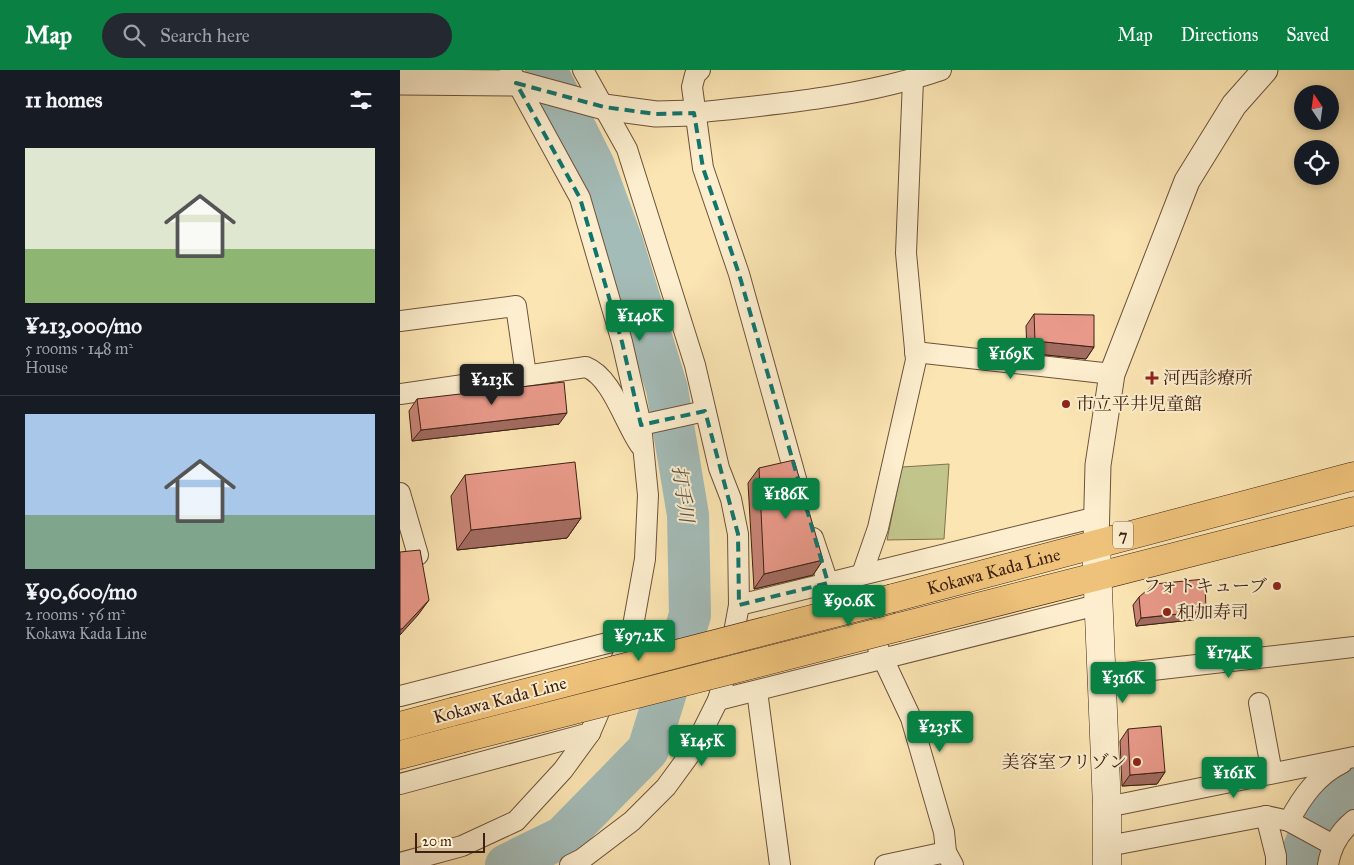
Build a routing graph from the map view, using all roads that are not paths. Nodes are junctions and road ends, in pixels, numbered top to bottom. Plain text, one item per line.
1 (583, 70) edge
2 (700, 70) edge
3 (941, 70) edge
4 (1265, 70) edge
5 (520, 80) edge
6 (913, 80) junction
7 (400, 82) edge
8 (601, 106) junction
9 (694, 112) junction
10 (400, 321) edge
11 (915, 352) junction
12 (1112, 374) junction
13 (526, 375) junction
14 (400, 394) edge
15 (699, 412) junction
16 (648, 423) junction
17 (644, 449) junction
18 (1354, 476) edge
19 (400, 493) edge
20 (1354, 511) edge
21 (1097, 530) junction
22 (418, 555) edge
23 (1096, 578) junction
24 (845, 579) junction
25 (739, 605) junction
26 (1098, 606) junction
27 (631, 637) junction
28 (1354, 647) edge
29 (884, 660) junction
30 (1100, 676) junction
31 (757, 690) junction
32 (400, 696) edge
33 (718, 700) junction
34 (1259, 703) dead end
35 (400, 726) edge
36 (590, 733) junction
37 (400, 755) edge
38 (1354, 757) edge
39 (1272, 773) junction
40 (400, 784) edge
41 (1107, 807) junction
42 (1266, 816) junction
43 (1354, 820) edge
44 (1292, 822) junction
45 (1329, 843) junction
46 (1108, 856) edge
47 (950, 858) edge
48 (400, 863) edge
49 (570, 865) edge
50 (780, 865) edge
51 (885, 865) edge
52 (1276, 865) edge
53 (1328, 865) edge

1 - 8 street
2 - 9 street
3 - 6 street
4 - 12 street
5 - 7 street
5 - 8 street
5 - 16 street
6 - 9 street
6 - 11 street
8 - 9 street
8 - 15 street
9 - 24 street
10 - 13 street
11 - 12 street
11 - 24 street
12 - 21 street
13 - 14 street
13 - 17 street
15 - 16 street
15 - 25 street
16 - 17 street
17 - 27 street
18 - 21 main road, Kokawa Kada Line / 7
19 - 22 street
20 - 23 main road, Kokawa Kada Line / 7
21 - 23 main road
21 - 24 street
21 - 35 main road, Kokawa Kada Line / 7, bridge
23 - 26 main road
23 - 37 main road, Kokawa Kada Line / 7, bridge
24 - 25 street
24 - 29 street
25 - 33 street
26 - 29 street
26 - 30 main road
27 - 32 street
27 - 36 street
28 - 30 street
29 - 31 street
29 - 47 street
30 - 41 main road
31 - 33 street
31 - 50 street
33 - 49 street
34 - 39 street
36 - 40 street
36 - 48 street
38 - 39 street
38 - 44 street
39 - 41 street
41 - 46 main road
42 - 44 street
42 - 46 street
42 - 52 street
43 - 45 street
44 - 45 street
45 - 53 street
47 - 51 street

